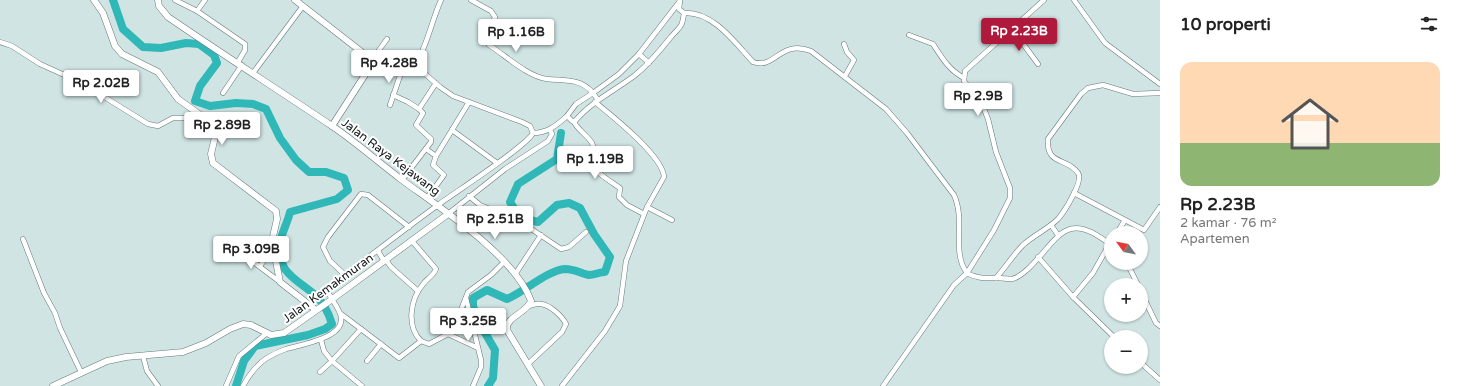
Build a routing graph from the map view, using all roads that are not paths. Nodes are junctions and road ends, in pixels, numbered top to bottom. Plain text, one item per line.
1 (94, 0) edge
2 (158, 0) edge
3 (175, 0) edge
4 (204, 0) edge
5 (295, 0) edge
6 (441, 0) edge
7 (471, 0) edge
8 (680, 0) edge
9 (1044, 0) edge
10 (1074, 0) edge
11 (303, 6) junction
12 (197, 11) junction
13 (684, 14) junction
14 (1013, 30) junction
15 (909, 35) dead end
16 (387, 39) dead end
17 (0, 42) edge
18 (844, 44) dead end
19 (640, 55) junction
20 (373, 58) junction
21 (418, 60) dead end
22 (648, 62) junction
23 (240, 64) junction
24 (1038, 64) dead end
25 (403, 67) junction
26 (253, 73) junction
27 (845, 76) junction
28 (964, 78) junction
29 (436, 83) junction
30 (1160, 84) edge
31 (223, 93) dead end
32 (1160, 93) edge
33 (393, 95) junction
34 (595, 97) junction
35 (469, 102) junction
36 (390, 105) dead end
37 (419, 109) junction
38 (567, 116) junction
39 (206, 118) junction
40 (574, 122) junction
41 (332, 126) junction
42 (452, 130) junction
43 (550, 130) junction
44 (532, 133) junction
45 (426, 149) junction
46 (436, 156) junction
47 (497, 163) junction
48 (402, 180) junction
49 (1074, 193) junction
50 (469, 196) junction
51 (427, 198) junction
52 (438, 206) junction
53 (648, 208) junction
54 (1160, 208) edge
55 (448, 214) junction
56 (644, 214) junction
57 (672, 220) dead end
58 (1125, 220) junction
59 (1051, 225) junction
60 (1121, 226) edge
61 (409, 228) junction
62 (586, 232) dead end
63 (541, 235) junction
64 (1058, 235) junction
65 (23, 239) dead end
66 (1104, 239) edge
67 (412, 241) junction
68 (239, 243) dead end
69 (273, 248) junction
70 (378, 251) junction
71 (1104, 254) edge
72 (385, 260) junction
73 (1041, 260) junction
74 (504, 262) junction
75 (260, 266) junction
76 (516, 273) junction
77 (967, 273) junction
78 (345, 275) junction
79 (996, 278) junction
80 (280, 282) junction
81 (418, 291) junction
82 (1074, 297) junction
83 (466, 298) junction
84 (323, 305) junction
85 (529, 306) junction
86 (1148, 306) edge
87 (341, 314) junction
88 (1160, 326) edge
89 (361, 329) junction
90 (1107, 330) edge
91 (267, 333) junction
92 (448, 334) junction
93 (321, 340) junction
94 (421, 342) junction
95 (381, 344) junction
96 (478, 348) junction
97 (143, 356) junction
98 (332, 361) junction
99 (367, 361) dead end
100 (528, 364) junction
101 (1148, 369) edge
102 (82, 372) junction
103 (320, 372) dead end
104 (1160, 380) edge
105 (53, 386) edge
106 (158, 386) edge
107 (226, 386) edge
108 (242, 386) edge
109 (362, 386) edge
110 (473, 386) edge
111 (541, 386) edge
112 (562, 386) edge
113 (883, 386) edge

1 - 39 street
2 - 23 street, Jalan Raya Kejawang
3 - 12 street
4 - 12 street
5 - 11 street
6 - 21 street
7 - 34 street
8 - 13 street
8 - 19 street
9 - 14 street
10 - 30 street
11 - 20 street
11 - 26 street
12 - 23 street
13 - 22 street
13 - 27 street
14 - 24 street
14 - 28 street
15 - 28 street
16 - 20 street
17 - 39 street
18 - 27 street
19 - 22 street
19 - 34 street
20 - 25 street
20 - 41 street
22 - 34 street
23 - 26 street, Jalan Raya Kejawang
23 - 31 street
25 - 29 street
25 - 33 street
26 - 41 street, Jalan Raya Kejawang
27 - 77 street
28 - 77 street
29 - 35 street
29 - 37 street
32 - 49 street
33 - 36 street
33 - 37 street
34 - 38 street
34 - 40 street
34 - 53 street
35 - 42 street
35 - 44 street
37 - 45 street
38 - 40 street
38 - 43 street
39 - 69 street
40 - 56 street
41 - 48 street, Jalan Raya Kejawang
42 - 46 street
42 - 47 street
43 - 44 street
43 - 50 street
44 - 47 street
45 - 46 street
45 - 48 street
46 - 51 street
47 - 52 street
48 - 51 street, Jalan Raya Kejawang
49 - 58 street
49 - 59 street
50 - 55 street
50 - 63 street
51 - 52 street, Jalan Raya Kejawang
52 - 55 street, Jalan Raya Kejawang
52 - 61 street
53 - 56 street
53 - 57 street
54 - 58 street
55 - 67 street, Jalan Kemakmuran
55 - 74 street, Jalan Raya Kejawang
56 - 112 street
58 - 60 street
59 - 64 street
59 - 79 street
61 - 70 street
61 - 78 street
62 - 63 street
63 - 76 street
64 - 66 street
64 - 73 street
65 - 102 street
67 - 72 street, Jalan Kemakmuran
67 - 81 street
68 - 75 street
69 - 75 street
69 - 80 street
70 - 72 street
70 - 78 street
71 - 82 street
72 - 81 street
72 - 84 street, Jalan Kemakmuran
73 - 79 street
73 - 82 street
74 - 76 street, Jalan Raya Kejawang
74 - 83 street
75 - 80 street
76 - 85 street, Jalan Raya Kejawang
77 - 79 street
77 - 113 street
78 - 84 street
80 - 84 street
81 - 94 street
82 - 90 street
83 - 92 street
83 - 96 street
84 - 87 street
84 - 91 street, Jalan Kemakmuran
85 - 100 street
85 - 100 street
86 - 88 street
87 - 89 street
87 - 93 street
89 - 95 street
89 - 98 street
91 - 97 street, Jalan Kemakmuran
91 - 107 street
92 - 94 street
92 - 96 street
93 - 98 street
93 - 108 street
94 - 95 street
95 - 99 street
96 - 110 street
97 - 102 street, Jalan Kemakmuran
97 - 106 street
98 - 103 street
98 - 109 street
100 - 111 street
101 - 104 street
102 - 105 street, Jalan Kemakmuran

